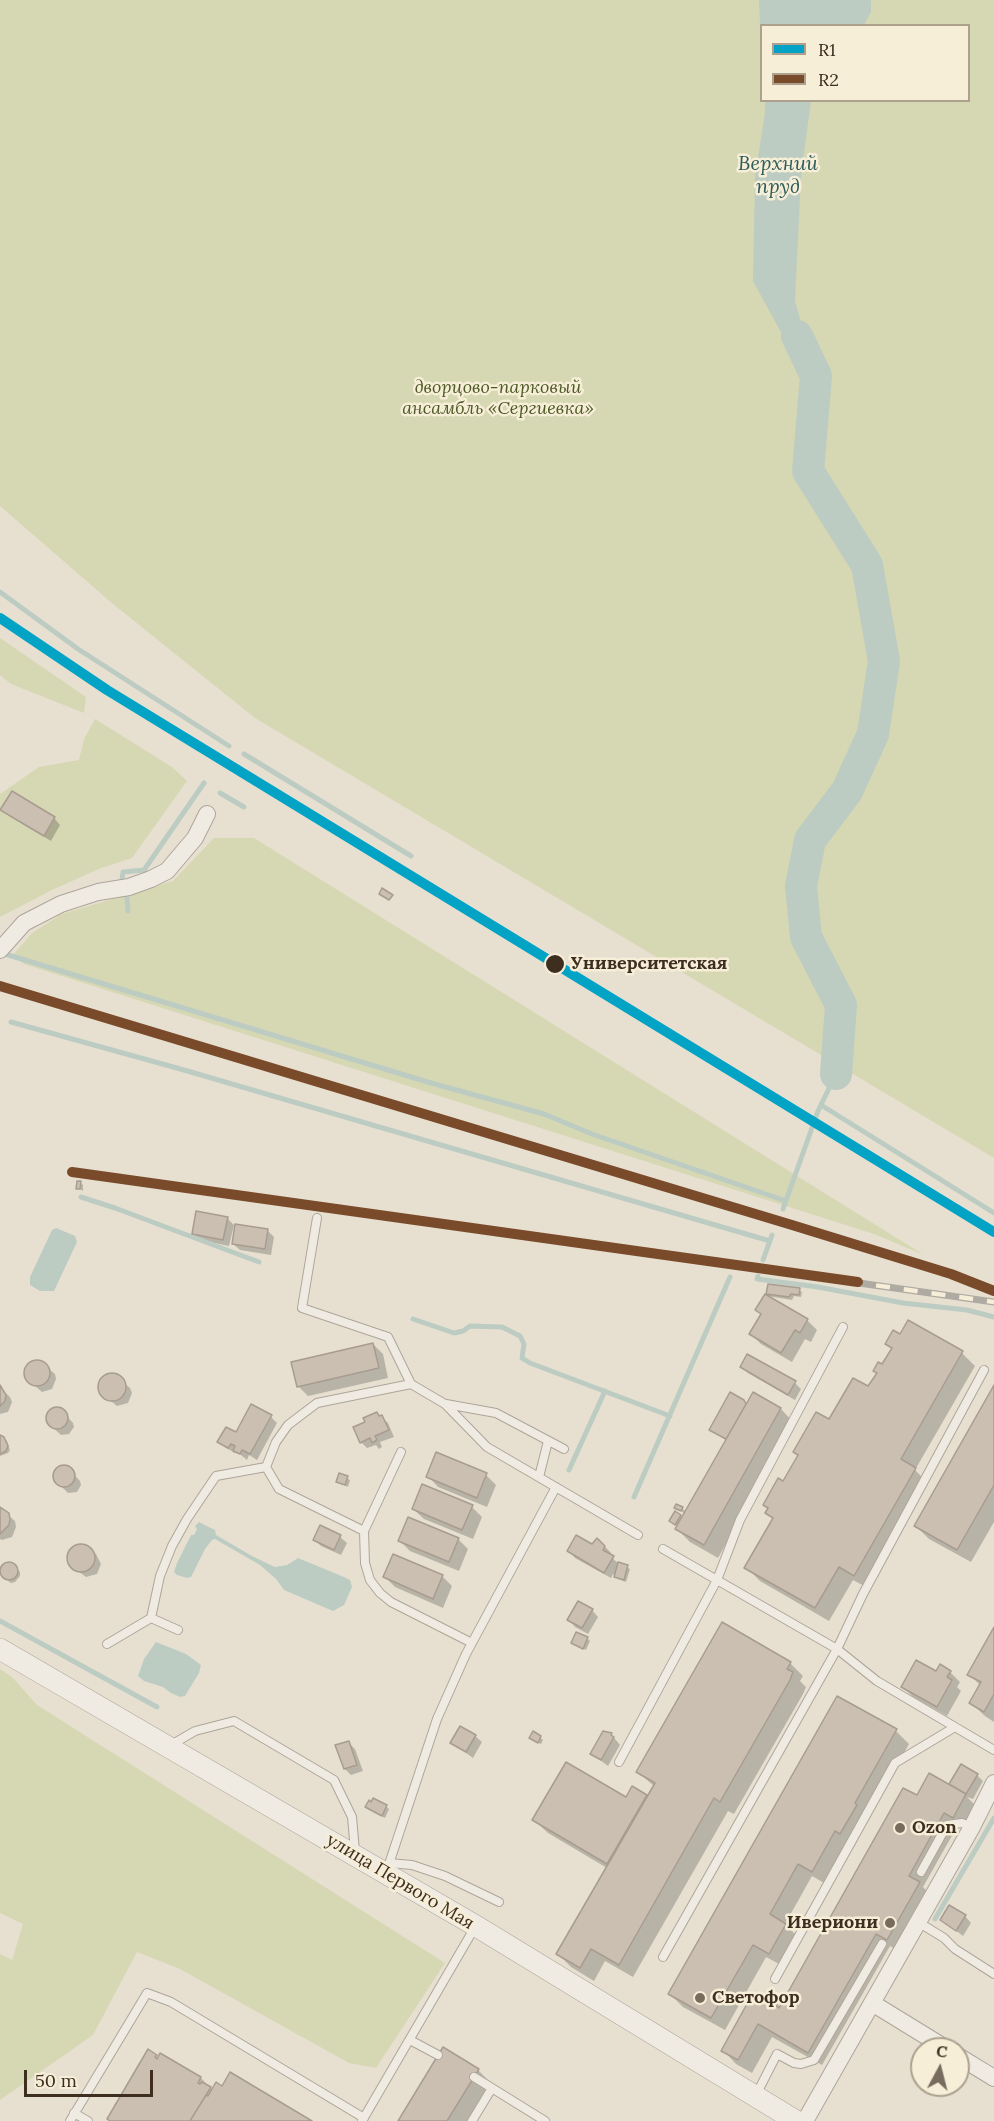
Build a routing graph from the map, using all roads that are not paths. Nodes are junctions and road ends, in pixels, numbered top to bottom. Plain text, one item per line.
1 (207, 813) dead end
2 (0, 950) edge
3 (316, 1218) dead end
4 (843, 1327) dead end
5 (984, 1370) dead end
6 (411, 1384) junction
7 (445, 1404) junction
8 (548, 1441) junction
9 (564, 1449) dead end
10 (401, 1452) dead end
11 (266, 1467) junction
12 (539, 1478) junction
13 (556, 1487) junction
14 (364, 1532) junction
15 (639, 1535) dead end
16 (663, 1549) dead end
17 (717, 1580) junction
18 (152, 1618) junction
19 (178, 1630) dead end
20 (472, 1643) junction
21 (107, 1644) dead end
22 (0, 1649) edge
23 (837, 1649) junction
24 (955, 1727) junction
25 (168, 1747) junction
26 (994, 1750) edge
27 (619, 1762) dead end
28 (994, 1783) edge
29 (972, 1827) junction
30 (355, 1855) junction
31 (388, 1868) junction
32 (921, 1872) dead end
33 (499, 1902) dead end
34 (918, 1922) junction
35 (476, 1926) junction
36 (882, 1944) dead end
37 (663, 1957) dead end
38 (994, 1974) edge
39 (775, 1979) dead end
40 (873, 2003) junction
41 (928, 2037) edge
42 (410, 2040) junction
43 (438, 2055) dead end
44 (970, 2063) edge
45 (474, 2077) dead end
46 (994, 2078) edge
47 (492, 2088) junction
48 (755, 2097) junction
49 (72, 2117) edge
50 (363, 2120) edge
51 (88, 2121) edge
52 (472, 2121) edge
53 (545, 2121) edge
54 (796, 2121) edge
55 (806, 2121) edge

1 - 2 street
3 - 6 lane
4 - 17 lane
5 - 23 lane
6 - 7 lane
6 - 11 lane
7 - 8 lane
7 - 12 lane
8 - 9 lane
8 - 12 lane
10 - 14 lane
11 - 14 lane
11 - 18 lane
12 - 13 lane
13 - 15 lane
13 - 20 lane
14 - 20 lane
16 - 17 lane
17 - 23 lane
17 - 27 lane
18 - 19 lane
18 - 21 lane
20 - 31 lane
22 - 25 street, улица Первого Мая
23 - 24 lane
23 - 37 lane
24 - 26 lane
24 - 39 lane
25 - 30 street, улица Первого Мая
25 - 30 lane
28 - 29 street
29 - 32 lane
29 - 34 street
30 - 31 street, улица Первого Мая
31 - 33 lane
31 - 35 street, улица Первого Мая
34 - 38 lane
34 - 40 street
35 - 42 lane
35 - 48 street, улица Первого Мая
36 - 48 lane
40 - 41 street
40 - 55 street
42 - 43 lane
42 - 50 lane
44 - 46 street
45 - 47 lane
47 - 52 lane
47 - 53 lane
48 - 54 street, улица Первого Мая
49 - 50 lane
49 - 51 lane

